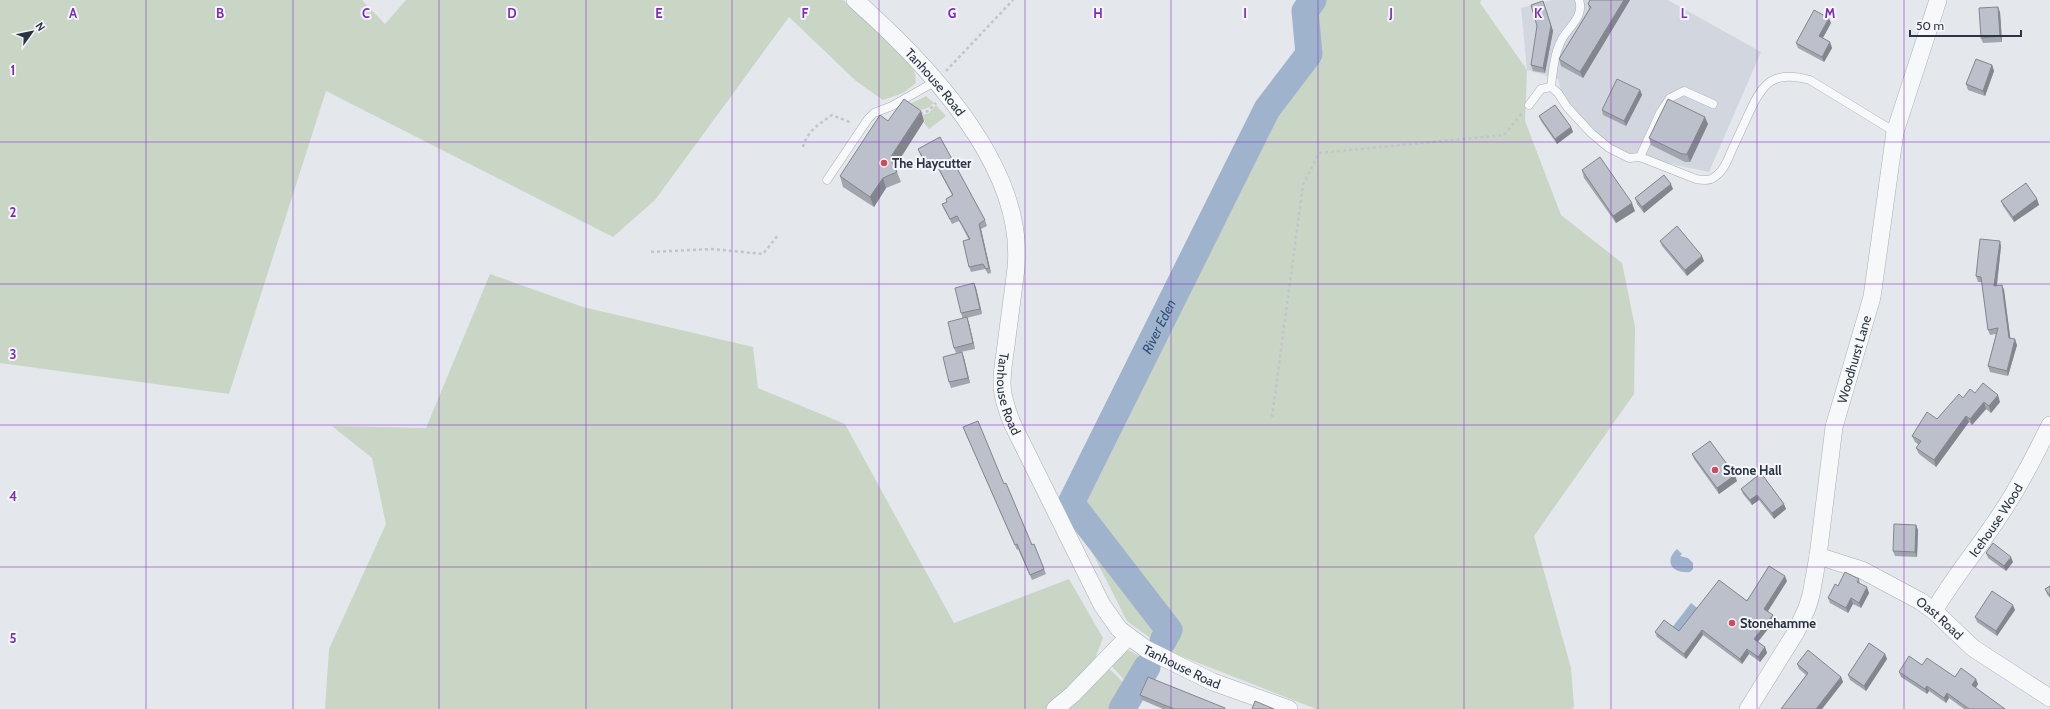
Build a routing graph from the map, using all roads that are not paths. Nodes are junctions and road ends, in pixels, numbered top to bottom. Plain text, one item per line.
1 (855, 0) edge
2 (1579, 0) edge
3 (1938, 0) edge
4 (935, 81) junction
5 (1551, 87) junction
6 (1713, 104) dead end
7 (1529, 105) road end
8 (1895, 132) junction
9 (1640, 158) junction
10 (827, 180) dead end
11 (2050, 425) edge
12 (1818, 556) junction
13 (1934, 611) junction
14 (1128, 637) junction
15 (2050, 698) edge
16 (1055, 709) edge
17 (1289, 709) edge
18 (1748, 709) edge

1 - 4 street, Tanhouse Road
2 - 5 lane
3 - 8 street, Woodhurst Lane
4 - 10 lane
4 - 14 street, Tanhouse Road
5 - 7 lane
5 - 9 lane
6 - 9 lane
8 - 9 lane
8 - 12 street, Woodhurst Lane
11 - 13 street, Icehouse Wood
12 - 13 street, Oast Road
12 - 18 street, Woodhurst Lane
13 - 15 street, Oast Road
14 - 16 street
14 - 17 street, Tanhouse Road

